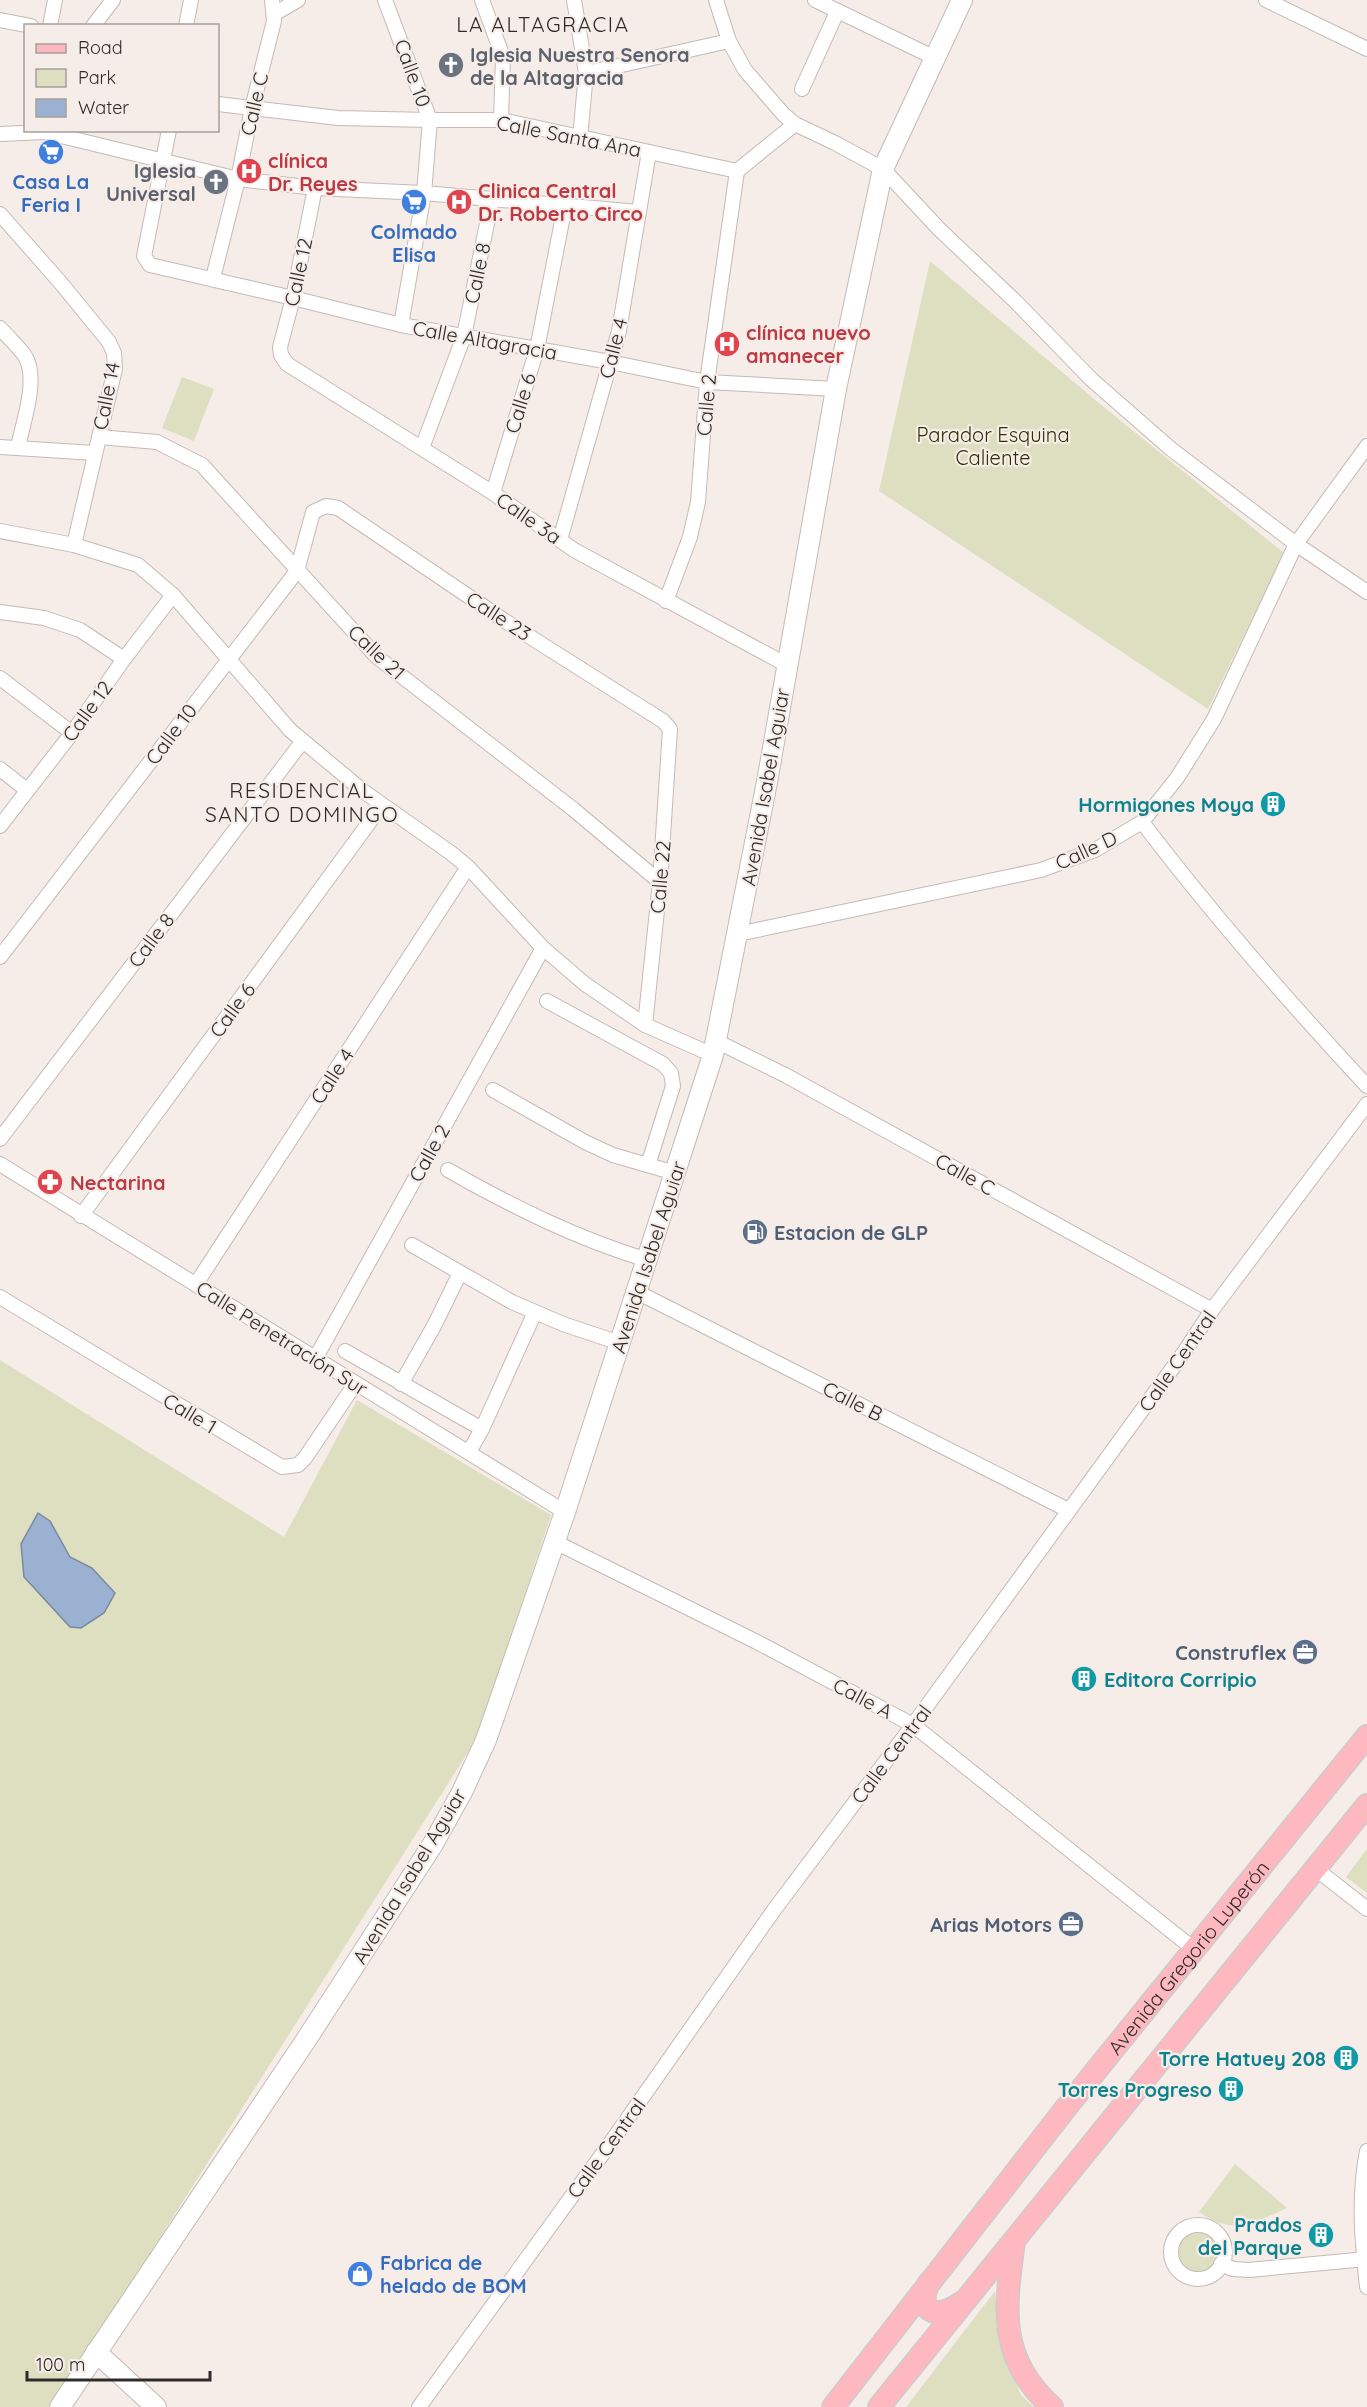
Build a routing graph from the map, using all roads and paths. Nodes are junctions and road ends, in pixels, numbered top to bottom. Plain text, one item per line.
1 (55, 0) edge
2 (113, 0) edge
3 (191, 0) edge
4 (298, 0) edge
5 (386, 0) edge
6 (482, 0) edge
7 (574, 0) edge
8 (716, 0) edge
9 (814, 0) edge
10 (962, 0) edge
11 (1266, 0) edge
12 (273, 7) edge
13 (837, 12) junction
14 (0, 20) edge
15 (50, 24) edge
16 (95, 24) edge
17 (186, 24) edge
18 (24, 25) edge
19 (729, 40) junction
20 (1367, 49) edge
21 (933, 57) junction
22 (586, 73) junction
23 (802, 89) dead end
24 (219, 104) edge
25 (252, 108) junction
26 (430, 120) junction
27 (501, 120) junction
28 (795, 124) junction
29 (169, 132) edge
30 (0, 134) edge
31 (64, 134) edge
32 (580, 138) junction
33 (649, 152) junction
34 (164, 161) junction
35 (883, 169) junction
36 (737, 171) junction
37 (238, 179) junction
38 (315, 188) junction
39 (424, 193) junction
40 (492, 199) junction
41 (565, 206) junction
42 (639, 212) junction
43 (0, 214) edge
44 (213, 278) junction
45 (293, 298) junction
46 (401, 325) junction
47 (0, 328) edge
48 (464, 336) junction
49 (537, 349) junction
50 (281, 356) joint
51 (610, 362) junction
52 (707, 382) junction
53 (836, 389) junction
54 (99, 436) junction
55 (1367, 446) edge
56 (0, 447) edge
57 (18, 447) junction
58 (422, 448) junction
59 (95, 453) junction
60 (493, 493) junction
61 (327, 506) joint
62 (0, 531) edge
63 (560, 540) junction
64 (1296, 544) junction
65 (74, 545) junction
66 (297, 571) junction
67 (1367, 592) edge
68 (173, 595) junction
69 (666, 601) junction
70 (0, 612) edge
71 (228, 658) junction
72 (124, 659) junction
73 (787, 664) junction
74 (0, 678) edge
75 (670, 729) joint
76 (72, 733) junction
77 (302, 742) junction
78 (0, 769) edge
79 (27, 790) junction
80 (382, 805) junction
81 (1142, 822) junction
82 (0, 826) edge
83 (468, 867) junction
84 (660, 882) junction
85 (738, 934) junction
86 (543, 948) junction
87 (0, 957) edge
88 (547, 1001) dead end
89 (645, 1025) junction
90 (715, 1048) junction
91 (1367, 1086) edge
92 (493, 1090) dead end
93 (1367, 1104) edge
94 (0, 1139) edge
95 (0, 1164) edge
96 (648, 1165) junction
97 (448, 1170) dead end
98 (675, 1173) junction
99 (81, 1216) junction
100 (412, 1245) dead end
101 (647, 1260) junction
102 (460, 1273) junction
103 (196, 1284) junction
104 (637, 1292) junction
105 (0, 1297) edge
106 (1212, 1310) junction
107 (535, 1312) junction
108 (620, 1343) junction
109 (345, 1351) dead end
110 (315, 1359) junction
111 (355, 1384) junction
112 (401, 1384) junction
113 (482, 1429) junction
114 (469, 1452) junction
115 (1068, 1510) junction
116 (565, 1512) junction
117 (555, 1542) junction
118 (913, 1725) junction
119 (1367, 1736) edge
120 (1367, 1805) edge
121 (1316, 1869) junction
122 (1367, 1909) edge
123 (1195, 1950) junction
124 (1367, 2151) edge
125 (1014, 2241) junction
126 (1366, 2259) edge
127 (1221, 2264) dead end
128 (929, 2282) junction
129 (1367, 2287) edge
130 (962, 2303) junction
131 (96, 2352) junction
132 (60, 2407) edge
133 (156, 2407) edge
134 (419, 2407) edge
135 (832, 2407) edge
136 (879, 2407) edge
137 (1052, 2407) edge

1 - 15 street
2 - 16 street
3 - 17 street
4 - 12 street
5 - 26 street, Calle 10
6 - 27 street
7 - 22 street
8 - 19 street
9 - 13 street
10 - 21 main road, Avenida Isabel Aguiar
11 - 20 street
12 - 25 street, Calle C
13 - 21 street
13 - 23 street
14 - 18 street
19 - 22 street
19 - 28 street
21 - 35 main road, Avenida Isabel Aguiar
22 - 32 street
24 - 25 street, Calle Santa Ana
25 - 26 street, Calle Santa Ana
25 - 37 street, Calle C
26 - 27 street, Calle Santa Ana
26 - 39 street, Calle 10
27 - 32 street, Calle Santa Ana
28 - 35 street
28 - 36 street
29 - 34 street
30 - 31 street
31 - 34 street
32 - 33 street, Calle Santa Ana
33 - 36 street, Calle Santa Ana
33 - 42 street, Calle 4
34 - 37 street
34 - 44 street, Calle Altagracia
35 - 53 main road, Avenida Isabel Aguiar
35 - 64 street
36 - 52 street, Calle 2
37 - 38 street
37 - 44 street, Calle C
38 - 39 street
38 - 45 street, Calle 12
39 - 40 street
39 - 46 street, Calle 10
40 - 41 street
40 - 48 street, Calle 8
41 - 42 street
41 - 49 street, Calle 6
42 - 51 street, Calle 4
43 - 54 street, Calle 14
44 - 45 street, Calle Altagracia
45 - 46 street, Calle Altagracia
45 - 50 street, Calle 12
46 - 48 street, Calle Altagracia
47 - 57 street
48 - 49 street, Calle Altagracia
48 - 58 street, Calle 8
49 - 51 street, Calle Altagracia
49 - 60 street, Calle 6
50 - 58 street, Calle 3a
51 - 52 street, Calle Altagracia
51 - 63 street, Calle 4
52 - 53 street, Calle Altagracia
52 - 69 street, Calle 2
53 - 73 main road, Avenida Isabel Aguiar
54 - 59 street, Calle 14
54 - 66 street, Calle 21
55 - 64 street, Calle D
56 - 57 street
57 - 59 street
58 - 60 street, Calle 3a
59 - 65 street, Calle 14
60 - 63 street, Calle 3a
61 - 66 street, Calle 10
61 - 75 street, Calle 23
62 - 65 street, Calle C
63 - 69 street, Calle 3a
64 - 67 street
64 - 81 street, Calle D
65 - 68 street, Calle C
66 - 71 street, Calle 10
66 - 84 street, Calle 21
68 - 71 street, Calle C
68 - 72 street, Calle 12
69 - 73 street, Calle 3a
70 - 72 street
71 - 77 street, Calle C
71 - 87 street, Calle 10
72 - 76 street, Calle 12
73 - 85 main road, Avenida Isabel Aguiar
74 - 76 street
75 - 84 street, Calle 22
76 - 79 street, Calle 12
77 - 80 street, Calle C
77 - 94 street, Calle 8
78 - 79 street
79 - 82 street, Calle 12
80 - 83 street, Calle C
80 - 99 street, Calle 6
81 - 85 street, Calle D
81 - 91 street
83 - 86 street, Calle C
83 - 103 street, Calle 4
84 - 89 street, Calle 22
85 - 90 main road, Avenida Isabel Aguiar
86 - 89 street, Calle C
86 - 110 street, Calle 2
88 - 96 street
89 - 90 street, Calle C
90 - 98 main road, Avenida Isabel Aguiar
90 - 106 street, Calle C
92 - 96 street
93 - 106 street, Calle Central
95 - 99 street, Calle Penetración Sur
96 - 98 street
97 - 101 street
98 - 101 main road, Avenida Isabel Aguiar
99 - 103 street, Calle Penetración Sur
100 - 102 street
101 - 104 main road, Avenida Isabel Aguiar
102 - 107 street
102 - 112 street
103 - 110 street, Calle Penetración Sur
104 - 108 main road, Avenida Isabel Aguiar
104 - 115 street, Calle B
105 - 111 street, Calle 1
106 - 115 street, Calle Central
107 - 108 street
107 - 113 street
108 - 116 main road, Avenida Isabel Aguiar
109 - 112 street
110 - 111 street, Calle Penetración Sur
111 - 114 street, Calle Penetración Sur
112 - 113 street
113 - 114 street
114 - 116 street, Calle Penetración Sur
115 - 118 street, Calle Central
116 - 117 main road, Avenida Isabel Aguiar
117 - 118 street, Calle A
117 - 131 main road, Avenida Isabel Aguiar
118 - 123 street, Calle A
118 - 134 street, Calle Central
119 - 123 main road, Avenida Gregorio Luperón
120 - 121 main road
121 - 122 street
121 - 125 main road
123 - 128 main road, Avenida Gregorio Luperón
124 - 126 street
125 - 130 main road
125 - 137 main road
126 - 127 street
126 - 129 street
128 - 130 main road
128 - 135 main road, Avenida Gregorio Luperón
130 - 136 main road
131 - 132 main road, Avenida Isabel Aguiar
131 - 133 main road

